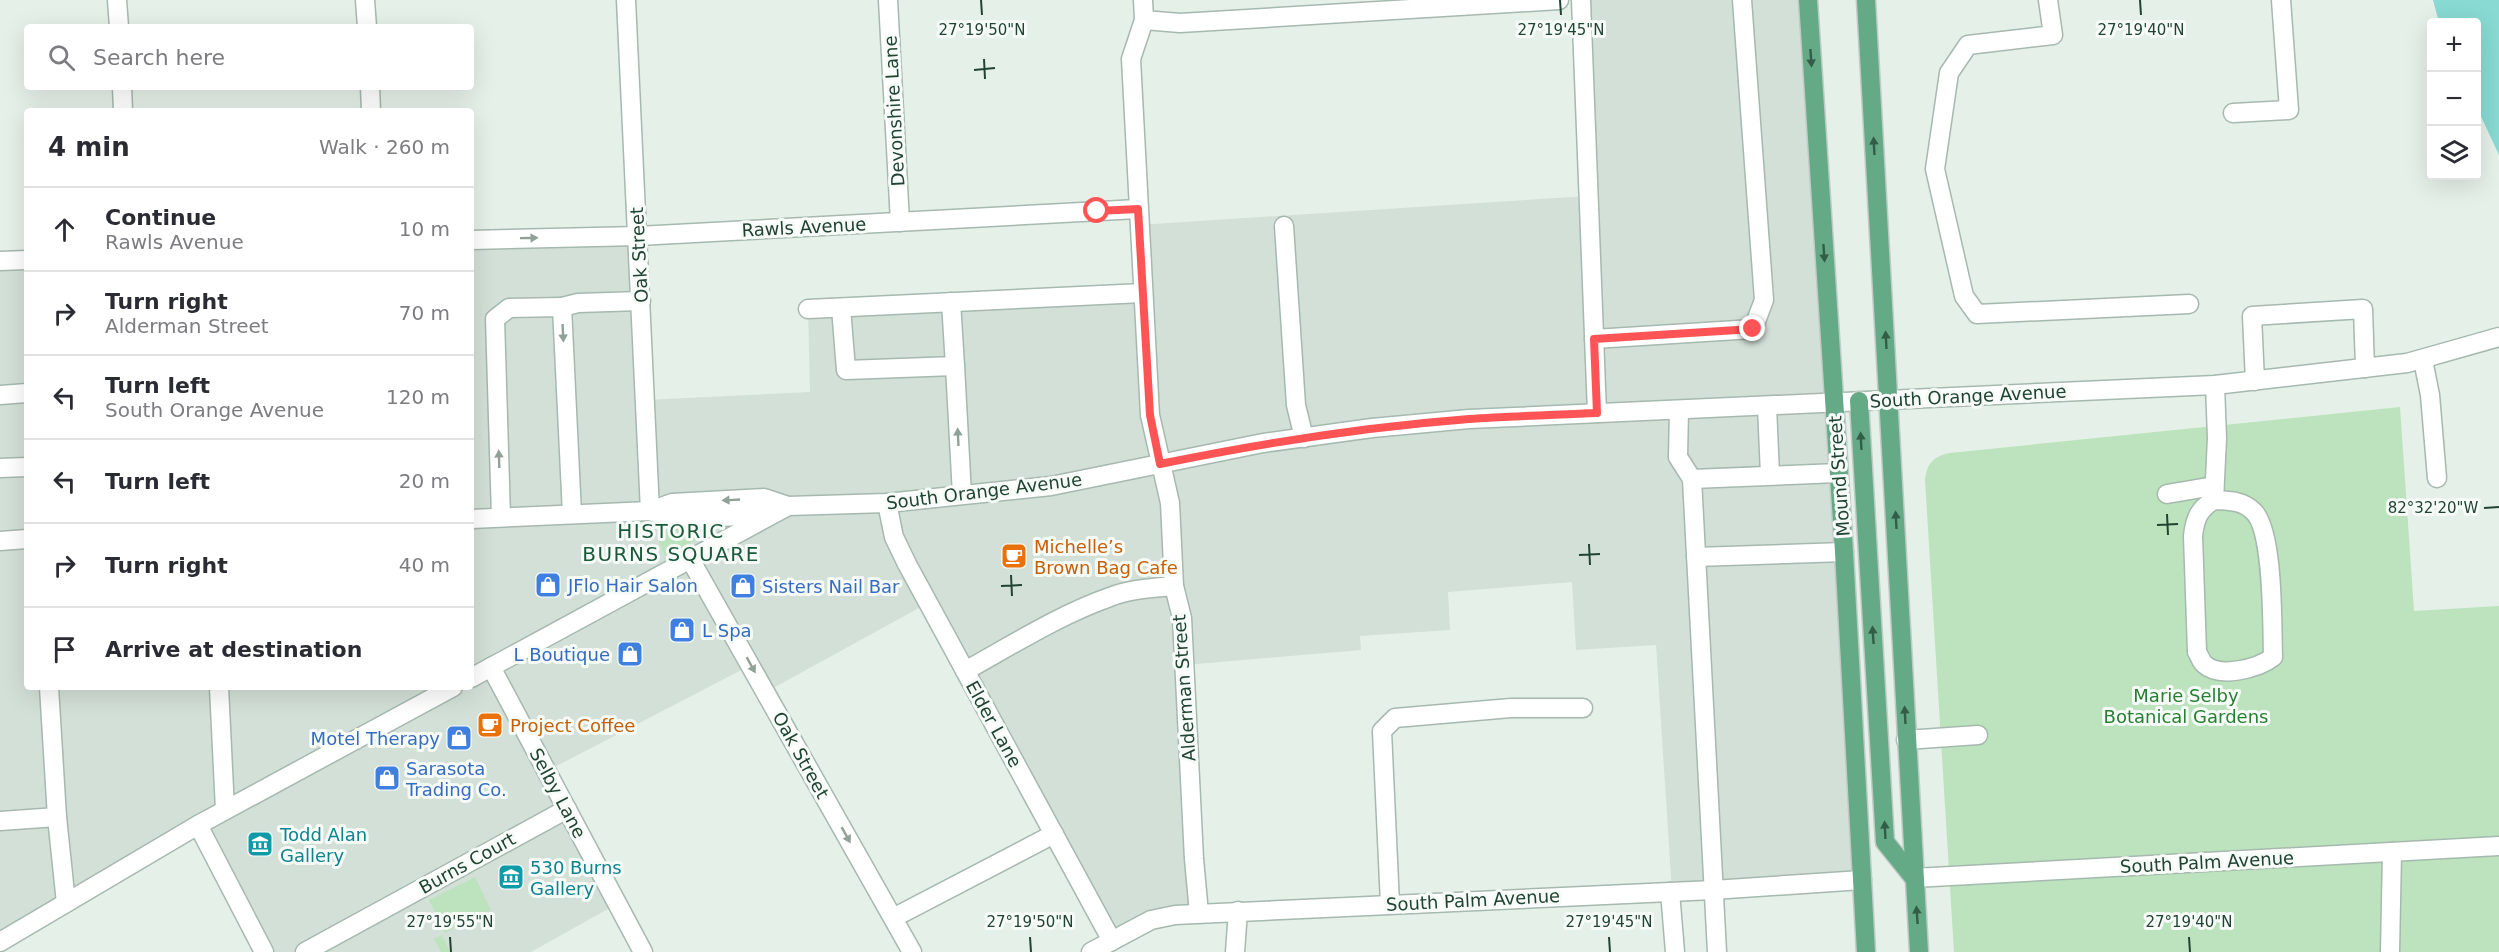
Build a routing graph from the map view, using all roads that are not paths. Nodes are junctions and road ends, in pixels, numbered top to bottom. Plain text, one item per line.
1 (117, 0) edge
2 (365, 0) edge
3 (626, 0) edge
4 (888, 0) edge
5 (1143, 0) edge
6 (1559, 0) edge
7 (1581, 0) edge
8 (1742, 0) edge
9 (1808, 0) edge
10 (1866, 0) edge
11 (2048, 0) edge
12 (2281, 0) edge
13 (1143, 20) junction
14 (119, 24) edge
15 (367, 24) edge
16 (122, 90) edge
17 (370, 90) edge
18 (123, 108) edge
19 (371, 108) edge
20 (2233, 113) dead end
21 (1138, 209) junction
22 (900, 222) junction
23 (1284, 226) dead end
24 (638, 236) junction
25 (474, 240) edge
26 (24, 260) edge
27 (0, 261) edge
28 (1143, 293) junction
29 (641, 301) junction
30 (951, 302) junction
31 (2189, 304) dead end
32 (562, 307) junction
33 (841, 308) junction
34 (808, 309) dead end
35 (2499, 337) edge
36 (1594, 339) junction
37 (2423, 360) junction
38 (955, 366) junction
39 (2365, 368) junction
40 (2255, 381) junction
41 (2215, 385) junction
42 (24, 393) edge
43 (0, 395) edge
44 (1889, 399) junction
45 (1859, 401) junction
46 (1834, 402) junction
47 (1767, 406) junction
48 (1679, 410) junction
49 (1597, 413) junction
50 (1304, 438) junction
51 (1160, 464) junction
52 (24, 467) edge
53 (0, 468) edge
54 (1838, 473) junction
55 (1770, 475) junction
56 (2437, 478) dead end
57 (1692, 479) junction
58 (2214, 493) junction
59 (2167, 494) dead end
60 (962, 495) junction
61 (887, 503) junction
62 (650, 511) junction
63 (780, 511) junction
64 (572, 514) junction
65 (501, 517) junction
66 (474, 519) edge
67 (24, 539) edge
68 (0, 541) edge
69 (1844, 552) junction
70 (1696, 557) junction
71 (690, 559) junction
72 (1174, 586) junction
73 (491, 667) junction
74 (965, 671) junction
75 (474, 676) edge
76 (49, 690) edge
77 (219, 690) edge
78 (447, 690) edge
79 (1583, 708) dead end
80 (1978, 735) dead end
81 (1906, 740) junction
82 (567, 809) junction
83 (225, 810) junction
84 (57, 817) junction
85 (0, 821) edge
86 (198, 825) junction
87 (1053, 834) junction
88 (2499, 846) edge
89 (2392, 852) junction
90 (1914, 878) junction
91 (1862, 880) junction
92 (1713, 890) junction
93 (1670, 892) junction
94 (66, 903) junction
95 (1390, 904) junction
96 (1238, 911) junction
97 (1200, 913) junction
98 (893, 918) junction
99 (1112, 941) junction
100 (0, 942) edge
101 (264, 952) edge
102 (305, 952) edge
103 (643, 952) edge
104 (912, 952) edge
105 (1091, 952) edge
106 (1235, 952) edge
107 (1675, 952) edge
108 (1717, 952) edge
109 (1866, 952) edge
110 (1919, 952) edge
111 (2390, 952) edge

1 - 14 street
2 - 15 street
3 - 24 street, Oak Street
4 - 22 street, Devonshire Lane
5 - 13 street, Alderman Street
6 - 13 street
7 - 36 street
8 - 36 street
9 -> 46 main road, Mound Street
44 -> 10 main road
11 - 31 street
12 - 20 street
13 - 21 street, Alderman Street
16 - 18 street
17 - 19 street
21 - 22 street, Rawls Avenue
21 - 28 street, Alderman Street
22 - 24 street, Rawls Avenue
23 - 50 street
25 -> 24 street, Rawls Avenue
24 - 29 street, Oak Street
26 - 27 street
28 - 30 street
28 - 51 street, Alderman Street
29 - 32 street
29 - 62 street, Oak Street
30 - 33 street
30 - 38 street
32 -> 64 street
65 -> 32 street
33 - 34 street
33 - 38 street
35 - 37 street, South Orange Avenue
36 - 49 street
37 - 39 street, South Orange Avenue
37 - 56 street
60 -> 38 street
39 - 40 street, South Orange Avenue
39 - 40 street
40 - 41 street, South Orange Avenue
41 - 44 street, South Orange Avenue
41 - 58 street
42 - 43 street
44 - 45 street, South Orange Avenue
81 -> 44 main road
45 - 46 street, South Orange Avenue
90 -> 45 main road
46 - 47 street, South Orange Avenue
46 - 54 main road, Mound Street
47 - 48 street, South Orange Avenue
47 - 55 street
48 - 49 street, South Orange Avenue
48 - 57 street
49 - 50 street, South Orange Avenue
50 - 51 street, South Orange Avenue
51 - 60 street, South Orange Avenue
51 - 72 street, Alderman Street
52 - 53 street
54 - 55 street
54 - 69 main road, Mound Street
55 - 57 street
57 - 70 street
58 - 58 street
58 - 59 street
60 - 61 street, South Orange Avenue
61 - 63 street, South Orange Avenue
61 - 74 street, Elder Lane
62 - 63 street, South Orange Avenue
62 - 64 street, South Orange Avenue
63 - 71 street
64 - 65 street, South Orange Avenue
65 - 66 street, South Orange Avenue
67 - 68 street
69 - 70 street
69 - 91 main road, Mound Street
70 - 92 street
71 - 73 street
71 -> 98 street, Oak Street
72 - 74 street
72 - 97 street, Alderman Street
73 - 75 street
73 - 82 street, Selby Lane
74 - 87 street, Elder Lane
76 - 84 street
77 - 83 street
78 - 83 street
79 - 95 street
80 - 81 street
81 - 90 main road
82 - 102 street, Burns Court
82 - 103 street, Selby Lane
83 - 86 street
84 - 85 street
84 - 94 street
86 - 94 street
86 - 101 street
87 - 98 street
87 - 99 street, Elder Lane
88 - 89 street, South Palm Avenue
89 - 90 street, South Palm Avenue
89 - 111 street
110 -> 90 main road
91 - 92 street, South Palm Avenue
91 - 109 main road, Mound Street
92 - 93 street, South Palm Avenue
92 - 108 street
93 - 95 street, South Palm Avenue
93 - 107 street
94 - 100 street
95 - 96 street, South Palm Avenue
96 - 97 street, South Palm Avenue
96 - 106 street
97 - 99 street, South Palm Avenue
98 - 104 street, Oak Street
99 - 105 street, South Palm Avenue

